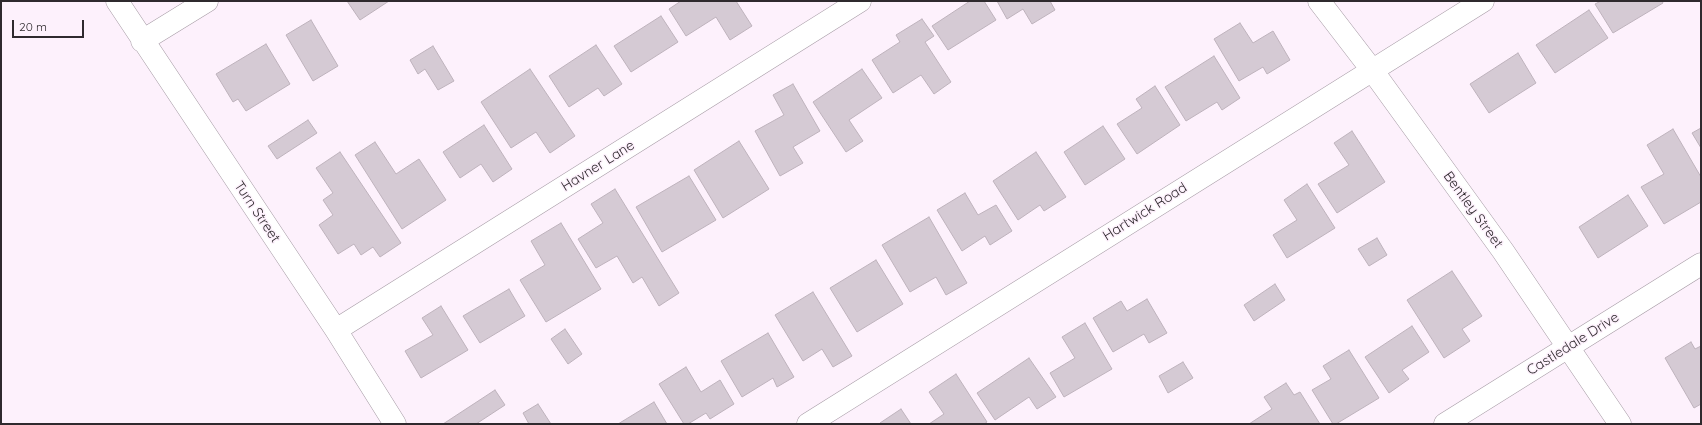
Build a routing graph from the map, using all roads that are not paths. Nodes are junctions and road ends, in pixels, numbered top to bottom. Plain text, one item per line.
1 (117, 1) edge
2 (207, 1) edge
3 (860, 1) edge
4 (1319, 1) edge
5 (1483, 1) edge
6 (142, 41) junction
7 (1372, 70) junction
8 (1701, 264) edge
9 (336, 330) junction
10 (1568, 347) junction
11 (395, 424) edge
12 (808, 424) edge
13 (1445, 424) edge
14 (1620, 424) edge

1 - 6 street, Turn Street
2 - 6 street
3 - 9 street, Havner Lane
4 - 7 street, Bentley Street
5 - 7 street, Hartwick Road
6 - 9 street, Turn Street
7 - 10 street, Bentley Street
7 - 12 street, Hartwick Road
8 - 10 street, Castledale Drive
9 - 11 street, Turn Street
10 - 13 street, Castledale Drive
10 - 14 street, Bentley Street

